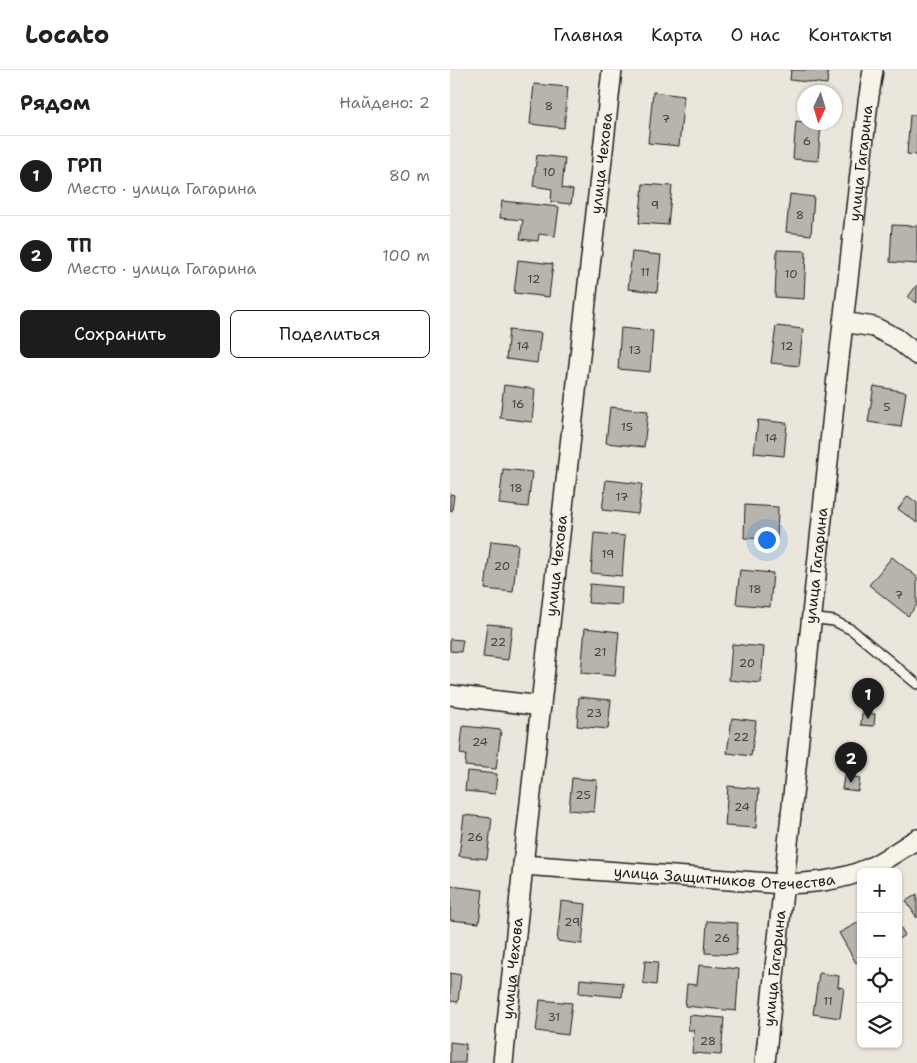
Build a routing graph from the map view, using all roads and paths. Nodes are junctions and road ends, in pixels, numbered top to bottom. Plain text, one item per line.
1 (612, 70) edge
2 (873, 70) edge
3 (843, 322) junction
4 (917, 355) edge
5 (810, 618) junction
6 (917, 684) edge
7 (450, 695) edge
8 (541, 706) junction
9 (917, 839) edge
10 (523, 864) junction
11 (783, 884) junction
12 (503, 1063) edge
13 (765, 1063) edge

1 - 8 street, улица Чехова
2 - 3 street, улица Гагарина
3 - 4 street
3 - 5 street, улица Гагарина
5 - 6 lane
5 - 11 street, улица Гагарина
7 - 8 street
8 - 10 street, улица Чехова
9 - 11 street, улица Защитников Отечества
10 - 11 street, улица Защитников Отечества
10 - 12 street, улица Чехова
11 - 13 street, улица Гагарина

